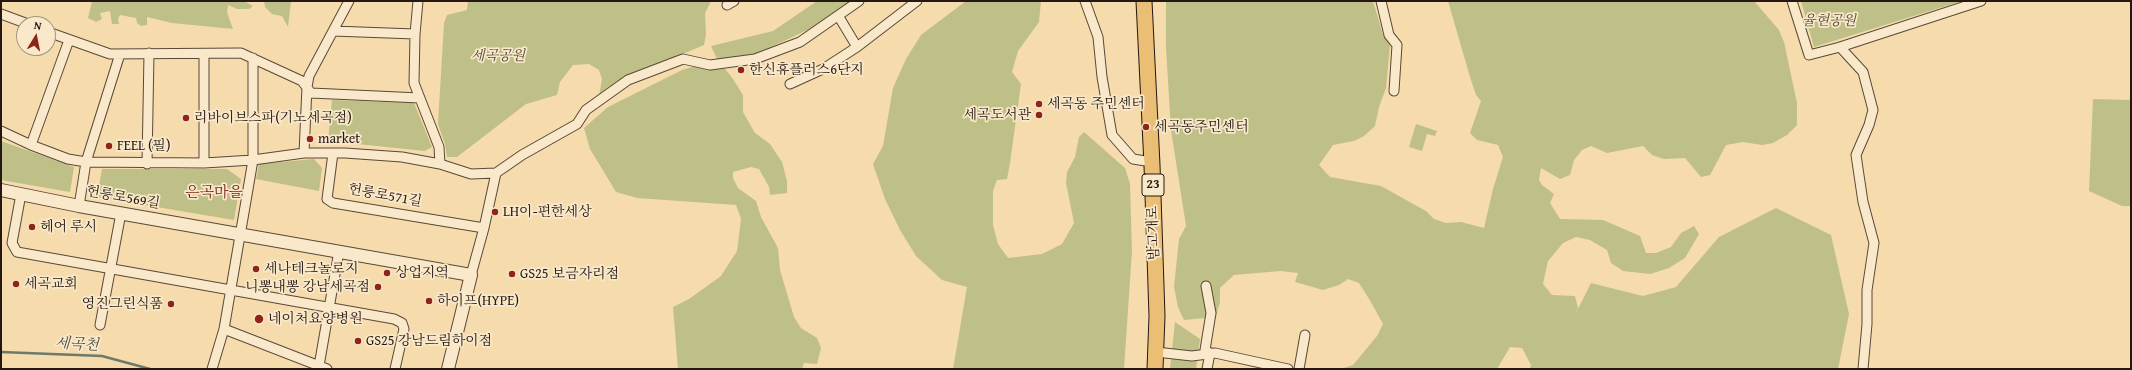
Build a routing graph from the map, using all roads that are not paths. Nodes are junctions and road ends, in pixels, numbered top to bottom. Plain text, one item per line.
1 (348, 1) edge
2 (418, 1) edge
3 (859, 1) edge
4 (917, 1) edge
5 (1085, 1) edge
6 (1144, 1) edge
7 (1381, 1) edge
8 (1792, 1) edge
9 (1981, 1) edge
10 (2, 17) edge
11 (839, 17) junction
12 (16, 21) edge
13 (333, 31) junction
14 (415, 34) junction
15 (56, 35) edge
16 (69, 40) junction
17 (857, 47) junction
18 (1840, 47) junction
19 (149, 53) junction
20 (120, 54) junction
21 (204, 54) junction
22 (253, 58) junction
23 (790, 84) dead end
24 (307, 87) junction
25 (1394, 91) dead end
26 (420, 98) junction
27 (1, 131) edge
28 (31, 145) junction
29 (304, 153) junction
30 (334, 153) junction
31 (253, 160) junction
32 (86, 162) junction
33 (1152, 162) junction
34 (204, 163) junction
35 (147, 164) junction
36 (440, 164) junction
37 (496, 173) junction
38 (1, 190) edge
39 (21, 194) junction
40 (80, 206) junction
41 (121, 213) junction
42 (484, 228) junction
43 (241, 233) junction
44 (339, 251) junction
45 (110, 268) junction
46 (471, 275) junction
47 (1206, 286) dead end
48 (231, 290) junction
49 (329, 308) junction
50 (100, 325) dead end
51 (224, 329) junction
52 (1306, 335) dead end
53 (1156, 352) junction
54 (1210, 353) junction
55 (323, 367) edge
56 (212, 369) edge
57 (395, 369) edge
58 (448, 369) edge
59 (1155, 369) edge
60 (1207, 369) edge
61 (1288, 369) edge
62 (1300, 369) edge
63 (1863, 369) edge

1 - 13 street
2 - 14 street
3 - 11 street
4 - 17 street
5 - 33 street
6 - 33 main road, 밤고개로 / 23
7 - 25 street
8 - 18 street
9 - 18 street
10 - 12 street
11 - 17 street
11 - 37 street
13 - 14 street
13 - 24 street
14 - 26 street
15 - 16 street
16 - 20 street
16 - 28 street
17 - 23 street
18 - 63 street
19 - 20 street
19 - 21 street
19 - 35 street
20 - 32 street
21 - 22 street
21 - 34 street
22 - 24 street
22 - 31 street
24 - 26 street
24 - 29 street
26 - 36 street
27 - 28 street
28 - 32 street
29 - 30 street
29 - 31 street
30 - 36 street
30 - 42 street, 헌릉로571길
31 - 34 street
31 - 43 street
32 - 35 street
32 - 40 street
33 - 53 main road, 밤고개로 / 23
34 - 35 street
36 - 37 street
37 - 42 street
38 - 39 street, 헌릉로569길
39 - 40 street, 헌릉로569길
39 - 45 street
40 - 41 street, 헌릉로569길
41 - 43 street, 헌릉로569길
41 - 45 street
42 - 46 street
43 - 44 street, 헌릉로569길
43 - 48 street
44 - 46 street, 헌릉로569길
44 - 49 street
45 - 48 street
45 - 50 street
46 - 58 street
47 - 54 street
48 - 49 street
48 - 51 street
49 - 55 street
49 - 57 street
51 - 55 street
51 - 56 street
52 - 62 street
53 - 54 street
53 - 59 main road, 밤고개로 / 23
54 - 60 street
54 - 61 street

